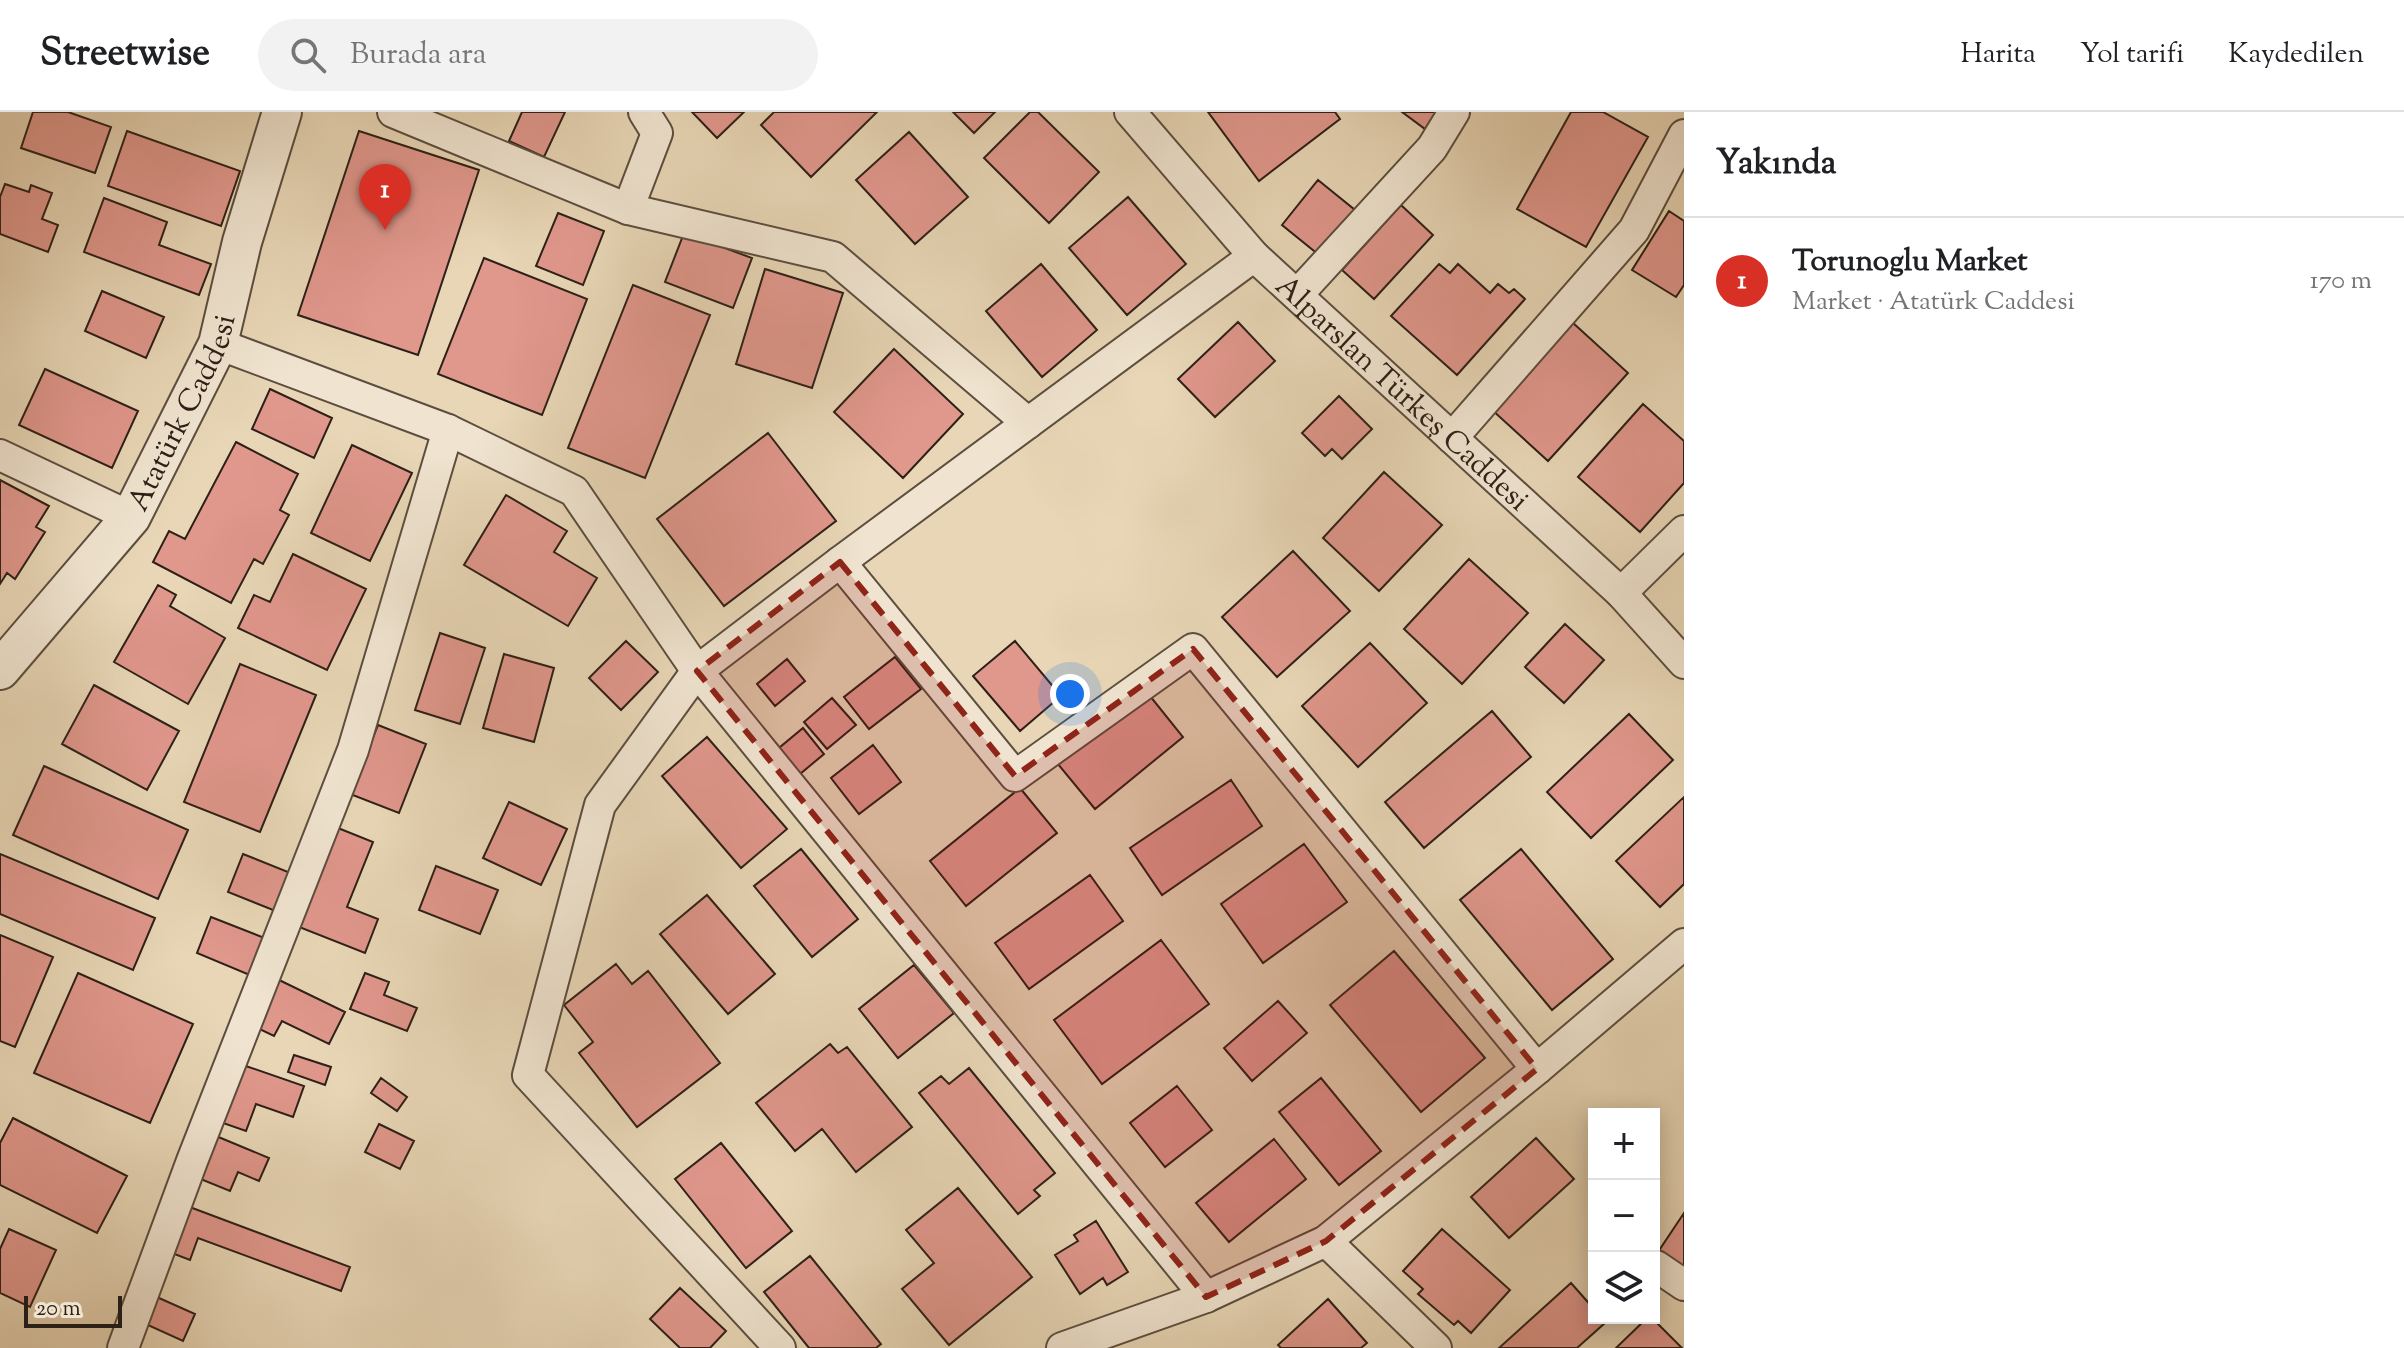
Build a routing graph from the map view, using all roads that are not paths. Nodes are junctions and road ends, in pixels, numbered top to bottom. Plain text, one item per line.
1 (282, 112) edge
2 (393, 112) edge
3 (644, 112) edge
4 (1130, 112) edge
5 (1454, 112) edge
6 (1684, 135) edge
7 (628, 209) junction
8 (1254, 256) junction
9 (1297, 295) junction
10 (218, 344) junction
11 (1028, 423) junction
12 (448, 430) junction
13 (1452, 438) junction
14 (0, 455) edge
15 (131, 517) junction
16 (1684, 531) edge
17 (840, 562) junction
18 (1621, 593) junction
19 (1684, 663) edge
20 (0, 670) edge
21 (697, 671) junction
22 (1684, 944) edge
23 (1537, 1069) junction
24 (1326, 1241) junction
25 (1660, 1269) edge
26 (1684, 1285) edge
27 (1206, 1297) junction
28 (123, 1348) edge
29 (780, 1348) edge
30 (1062, 1348) edge
31 (1436, 1348) edge

1 - 10 street, Atatürk Caddesi
2 - 7 street
3 - 7 street
4 - 8 street, Alparslan Türkeş Caddesi
5 - 9 street
6 - 13 street
7 - 11 street
8 - 9 street, Alparslan Türkeş Caddesi
8 - 11 street
9 - 13 street, Alparslan Türkeş Caddesi
10 - 12 street
10 - 15 street, Atatürk Caddesi
11 - 17 street
12 - 21 street
12 - 28 street
13 - 18 street, Alparslan Türkeş Caddesi
14 - 15 street
15 - 20 street, Atatürk Caddesi
16 - 18 street
17 - 21 street
17 - 23 street
18 - 19 street, Alparslan Türkeş Caddesi
21 - 27 street
21 - 29 street
22 - 23 street
23 - 24 street
24 - 27 street
24 - 31 street
25 - 26 street
27 - 30 street

